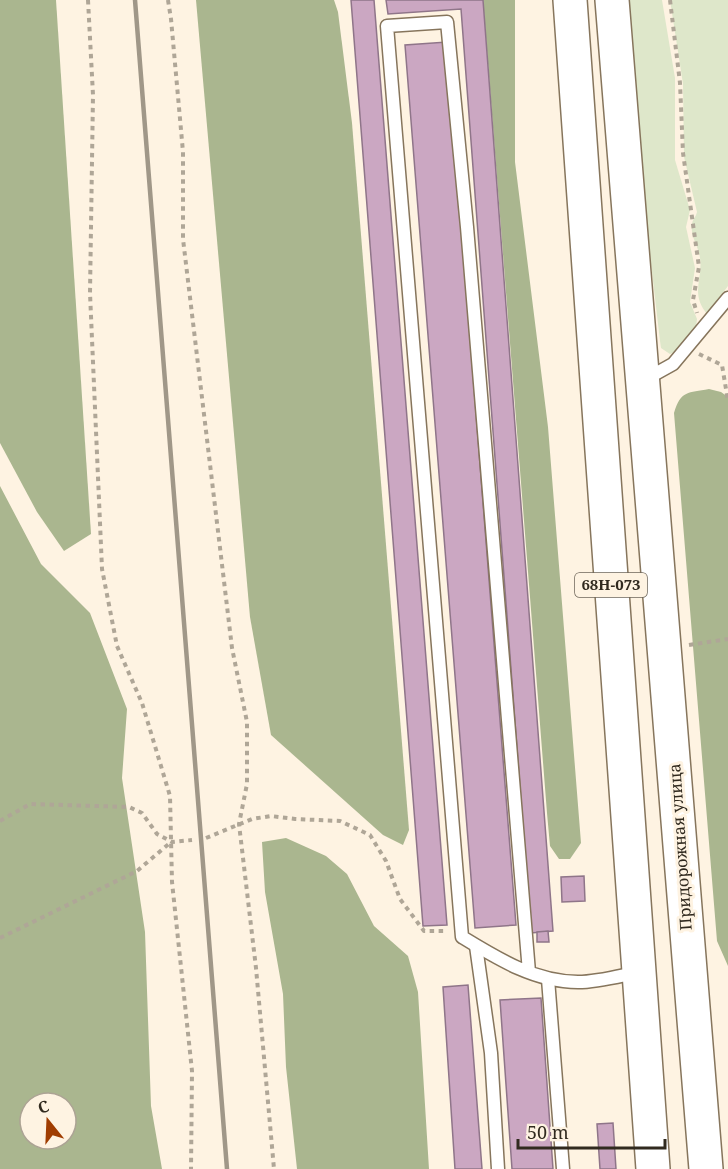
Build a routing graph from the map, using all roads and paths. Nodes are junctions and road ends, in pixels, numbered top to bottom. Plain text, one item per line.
1 (88, 0) edge
2 (168, 0) edge
3 (570, 0) edge
4 (612, 0) edge
5 (670, 0) edge
6 (728, 298) edge
7 (703, 328) junction
8 (686, 348) junction
9 (642, 382) junction
10 (728, 401) edge
11 (728, 639) edge
12 (665, 648) junction
13 (0, 821) edge
14 (239, 824) junction
15 (206, 838) dead end
16 (192, 840) dead end
17 (172, 842) junction
18 (462, 937) junction
19 (0, 938) edge
20 (476, 946) junction
21 (640, 971) junction
22 (529, 972) junction
23 (549, 979) junction
24 (191, 1169) edge
25 (274, 1169) edge
26 (498, 1169) edge
27 (563, 1169) edge
28 (653, 1169) edge
29 (706, 1169) edge

1 - 17 path
2 - 14 path
3 - 21 main road, 68Н-073
4 - 9 main road, 68Н-073
5 - 7 path
6 - 7 lane
7 - 8 lane
8 - 9 lane
8 - 10 path
9 - 12 main road, Придорожная улица / 68Н-073
11 - 12 path
12 - 29 main road, Придорожная улица / 68Н-073
13 - 17 path
14 - 15 path
14 - 18 path
14 - 25 path
16 - 17 path
17 - 19 path
17 - 24 path
18 - 20 lane
18 - 22 lane
20 - 22 lane
20 - 26 lane
21 - 23 lane
21 - 28 main road, 68Н-073
22 - 23 lane
23 - 27 lane

